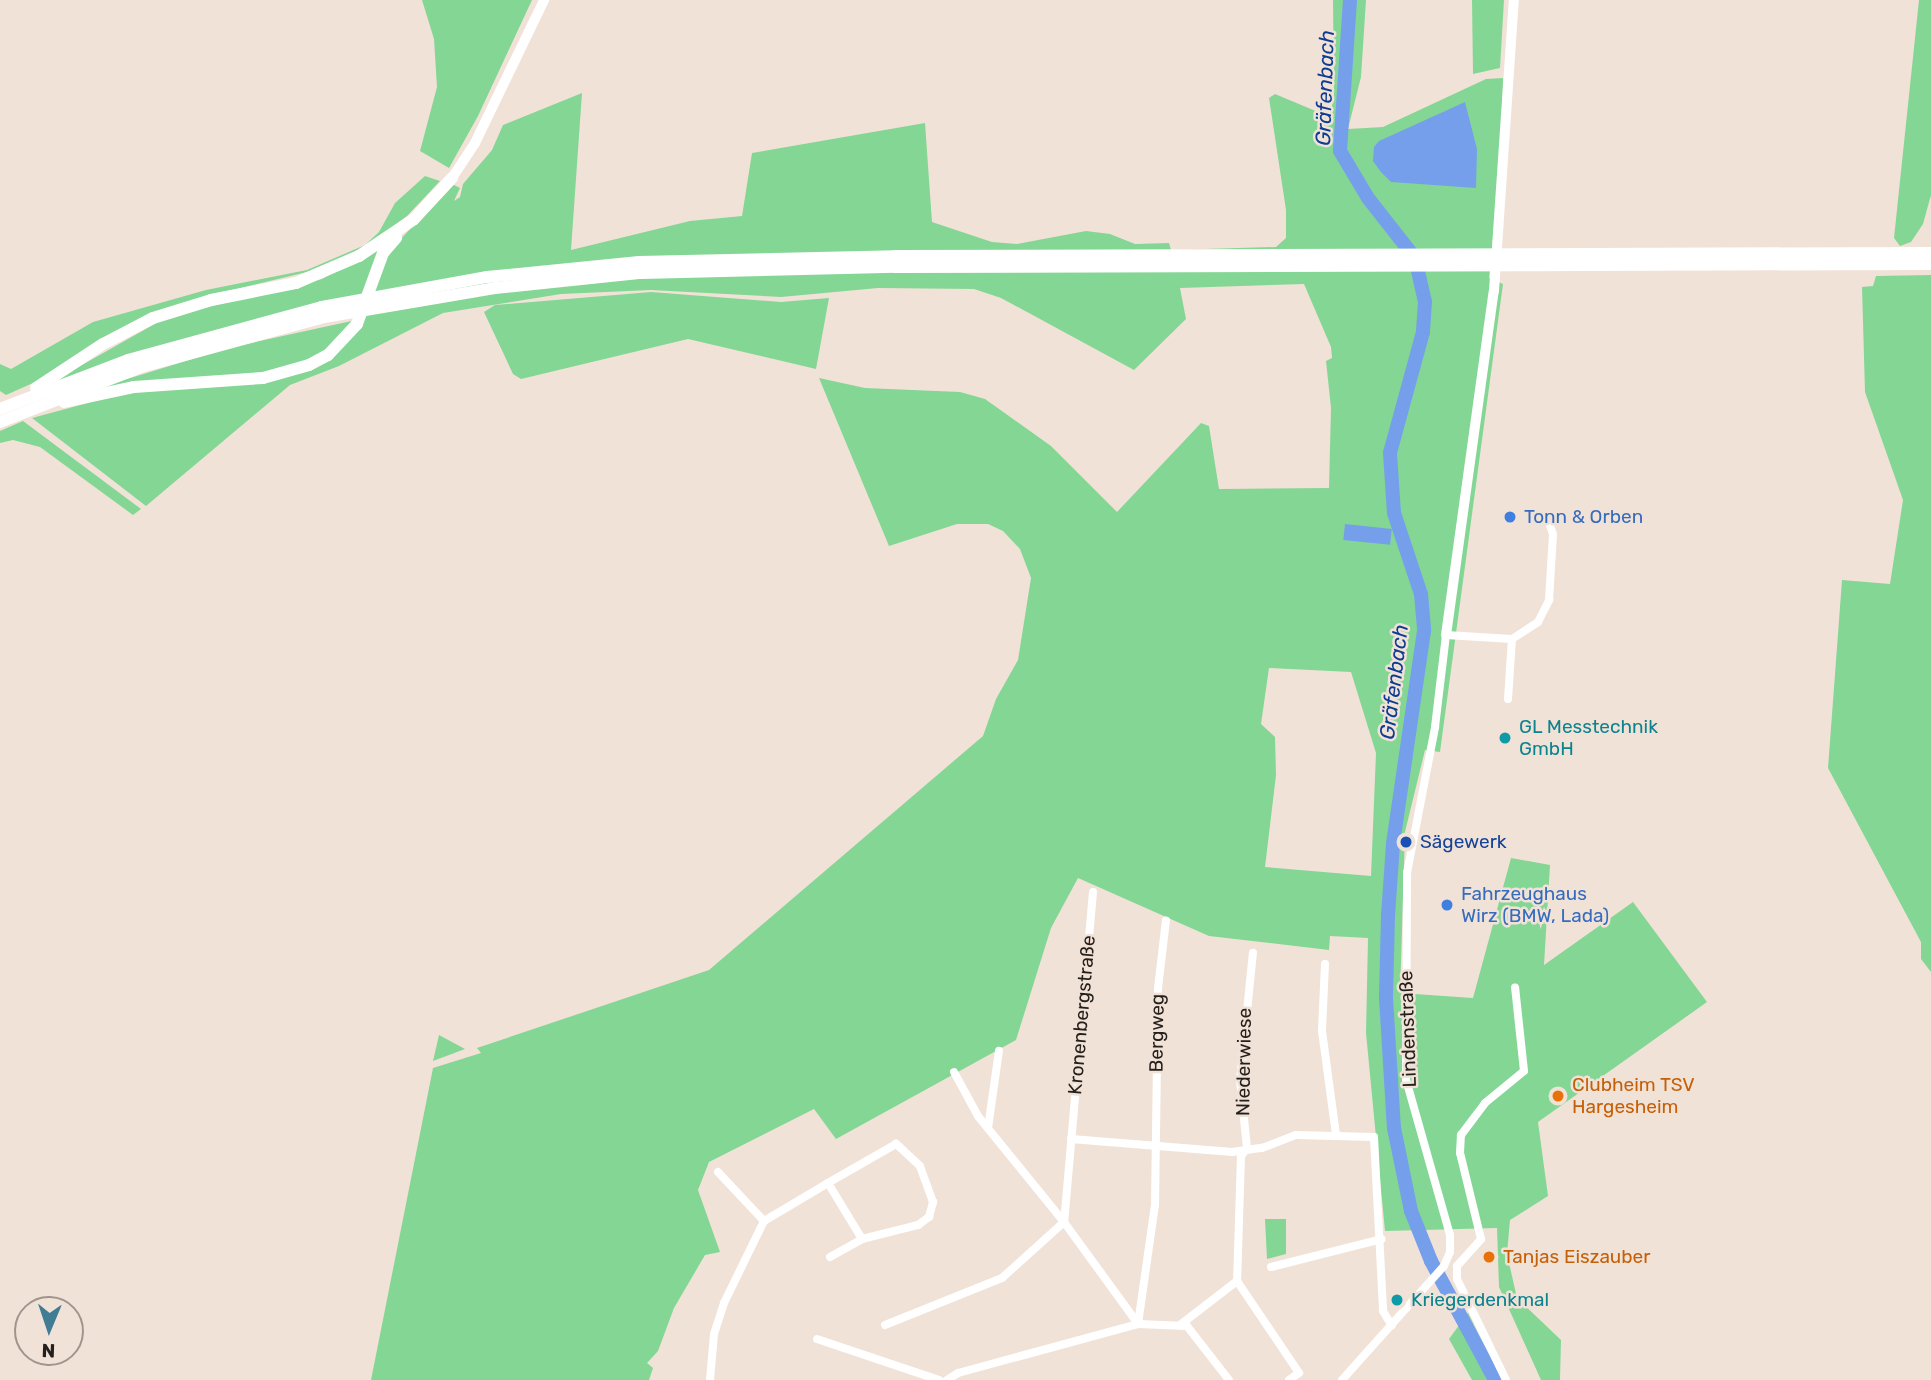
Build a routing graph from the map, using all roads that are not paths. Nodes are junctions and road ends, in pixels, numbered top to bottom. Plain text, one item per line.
1 (544, 0) edge
2 (1514, 0) edge
3 (452, 178) joint
4 (402, 229) junction
5 (1931, 253) edge
6 (1611, 262) junction
7 (1931, 264) edge
8 (323, 312) junction
9 (16, 402) junction
10 (0, 409) edge
11 (27, 411) junction
12 (0, 422) edge
13 (1546, 515) dead end
14 (1446, 635) junction
15 (1512, 639) junction
16 (1508, 699) dead end
17 (1093, 892) dead end
18 (1166, 920) dead end
19 (1253, 953) dead end
20 (1325, 964) dead end
21 (1515, 987) dead end
22 (999, 1051) dead end
23 (954, 1072) dead end
24 (988, 1128) junction
25 (1336, 1134) junction
26 (1071, 1139) junction
27 (1158, 1146) junction
28 (1247, 1149) junction
29 (718, 1172) dead end
30 (828, 1183) junction
31 (764, 1222) junction
32 (1064, 1222) junction
33 (862, 1239) junction
34 (1382, 1240) junction
35 (830, 1257) dead end
36 (1446, 1264) junction
37 (1457, 1266) junction
38 (1271, 1267) dead end
39 (1237, 1281) junction
40 (1138, 1324) junction
41 (885, 1325) dead end
42 (1180, 1325) junction
43 (1392, 1326) junction
44 (817, 1339) dead end
45 (925, 1378) edge
46 (710, 1380) edge
47 (939, 1380) edge
48 (947, 1380) edge
49 (1229, 1380) edge
50 (1289, 1380) edge
51 (1342, 1380) edge
52 (1506, 1380) edge

1 - 3 main road
2 - 14 street
3 - 4 highway
4 - 9 highway
4 - 11 highway
5 - 6 highway
6 - 7 highway
6 - 8 highway
8 - 9 highway
8 - 11 highway
9 - 10 highway
11 - 12 highway
13 - 15 street
14 - 15 street
14 - 36 street, Lindenstraße
15 - 16 street
17 - 26 street, Kronenbergstraße
18 - 27 street, Bergweg
19 - 28 street, Niederwiese
20 - 25 street
21 - 37 street
22 - 24 street
23 - 24 street
24 - 32 street
25 - 28 street
25 - 34 street
26 - 27 street
26 - 32 street, Kronenbergstraße
27 - 28 street
27 - 40 street, Bergweg
28 - 39 street, Niederwiese
29 - 31 street
30 - 31 street
30 - 33 street
30 - 33 street
31 - 46 street
32 - 40 street
32 - 41 street
33 - 35 street
34 - 38 street
34 - 43 street
36 - 37 street
36 - 43 street
37 - 52 street
39 - 42 street
39 - 50 street
40 - 42 street
40 - 48 street
42 - 49 street
43 - 51 street
44 - 45 street
45 - 47 street

